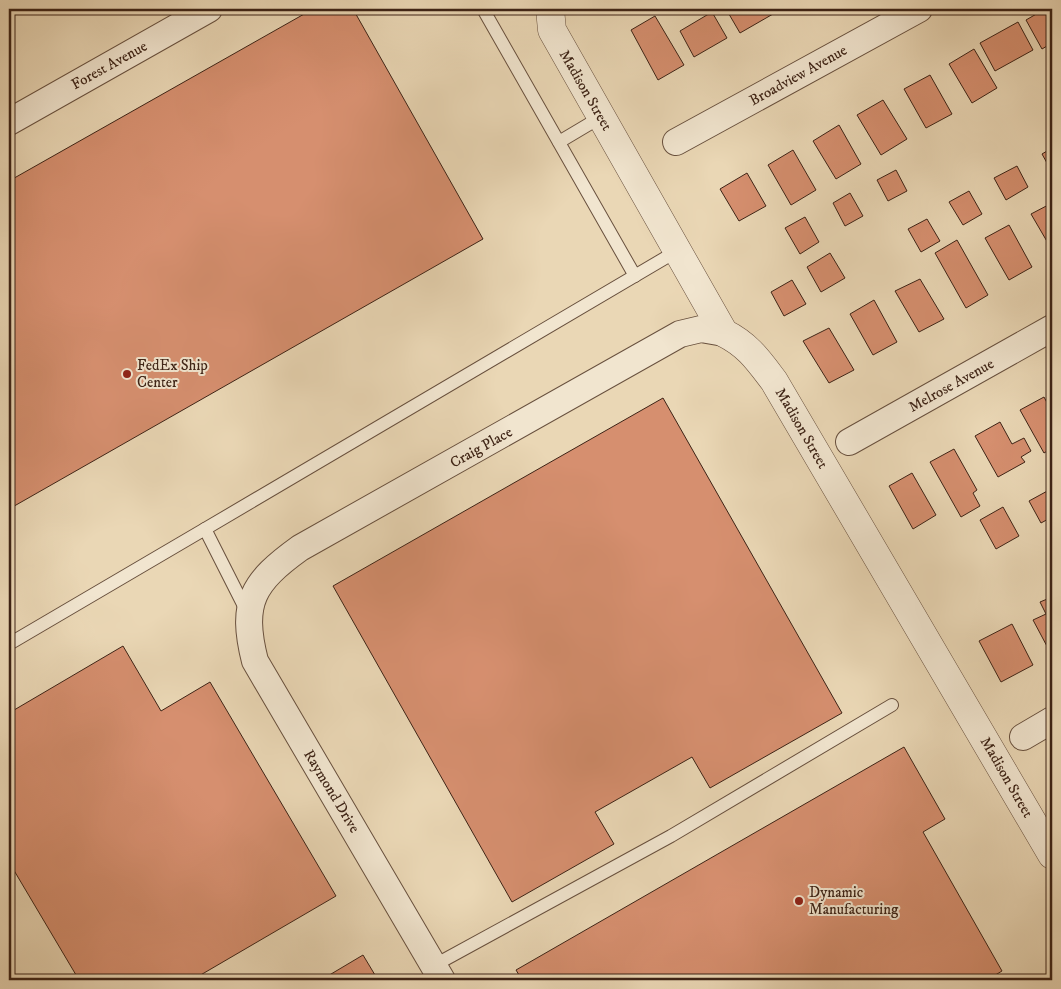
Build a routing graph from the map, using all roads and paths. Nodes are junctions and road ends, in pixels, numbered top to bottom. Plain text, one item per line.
1 (209, 9) edge
2 (483, 9) edge
3 (550, 9) edge
4 (919, 9) edge
5 (601, 117) junction
6 (9, 122) edge
7 (559, 142) junction
8 (676, 142) dead end
9 (677, 251) junction
10 (635, 276) junction
11 (1052, 328) edge
12 (724, 333) junction
13 (849, 442) dead end
14 (204, 529) junction
15 (251, 606) junction
16 (9, 644) edge
17 (892, 705) dead end
18 (1052, 720) edge
19 (1023, 737) dead end
20 (1052, 855) edge
21 (438, 973) edge

1 - 6 street, Forest Avenue
2 - 7 lane
3 - 5 street, Madison Street
4 - 8 street, Broadview Avenue
5 - 7 lane
5 - 9 street, Madison Street
7 - 10 lane
9 - 10 lane
9 - 12 street, Madison Street
10 - 14 lane
11 - 13 street, Melrose Avenue
12 - 15 street, Craig Place
12 - 20 street, Madison Street
14 - 15 lane
14 - 16 lane
15 - 21 street, Raymond Drive
17 - 21 lane
18 - 19 street

